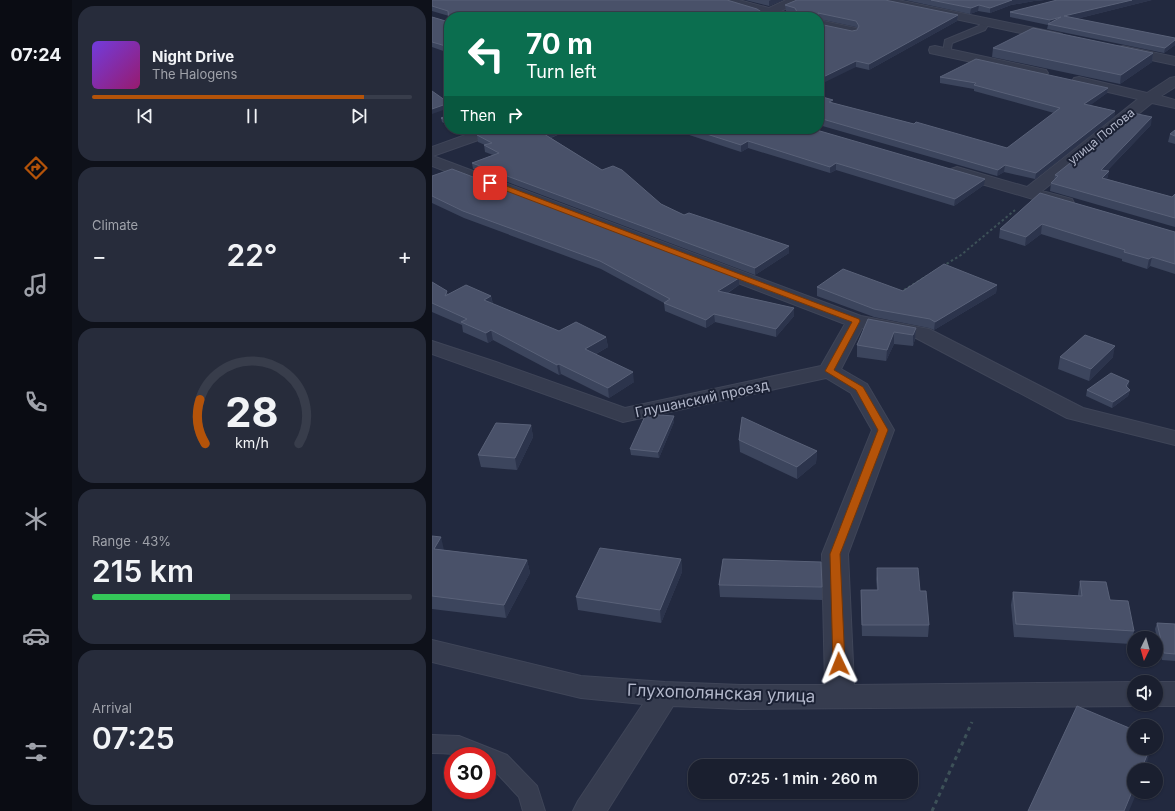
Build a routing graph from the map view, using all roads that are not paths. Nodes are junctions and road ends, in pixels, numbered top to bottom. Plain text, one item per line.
1 (725, 0) edge
2 (796, 0) edge
3 (881, 0) edge
4 (770, 12) joint
5 (1003, 14) edge
6 (986, 22) junction
7 (824, 25) edge
8 (852, 31) edge
9 (1069, 39) edge
10 (1115, 48) edge
11 (941, 51) joint
12 (1175, 61) edge
13 (1175, 81) edge
14 (1150, 97) junction
15 (1175, 104) edge
16 (482, 134) edge
17 (432, 152) edge
18 (432, 161) edge
19 (939, 166) edge
20 (1030, 193) junction
21 (1083, 208) edge
22 (856, 321) junction
23 (432, 347) edge
24 (829, 371) junction
25 (1175, 438) edge
26 (432, 651) edge
27 (666, 694) junction
28 (1127, 694) edge
29 (1163, 694) edge
30 (1175, 694) edge
31 (840, 696) junction
32 (432, 744) edge
33 (464, 747) edge
34 (496, 759) edge
35 (534, 811) edge
36 (589, 811) edge

1 - 4 street
2 - 4 street
3 - 6 street
5 - 6 street
6 - 9 street
6 - 11 lane
7 - 8 street
10 - 12 street
11 - 14 street
13 - 14 street, улица Попова
14 - 15 street
14 - 20 street, улица Попова
16 - 17 street
18 - 22 street
19 - 20 street
20 - 21 street
22 - 24 street
22 - 25 street
23 - 24 street, Глушанский проезд
24 - 31 street
26 - 27 street, Глухополянская улица
27 - 31 street, Глухополянская улица
27 - 36 street
28 - 31 street, Глухополянская улица
29 - 30 street
32 - 33 lane
34 - 35 lane

